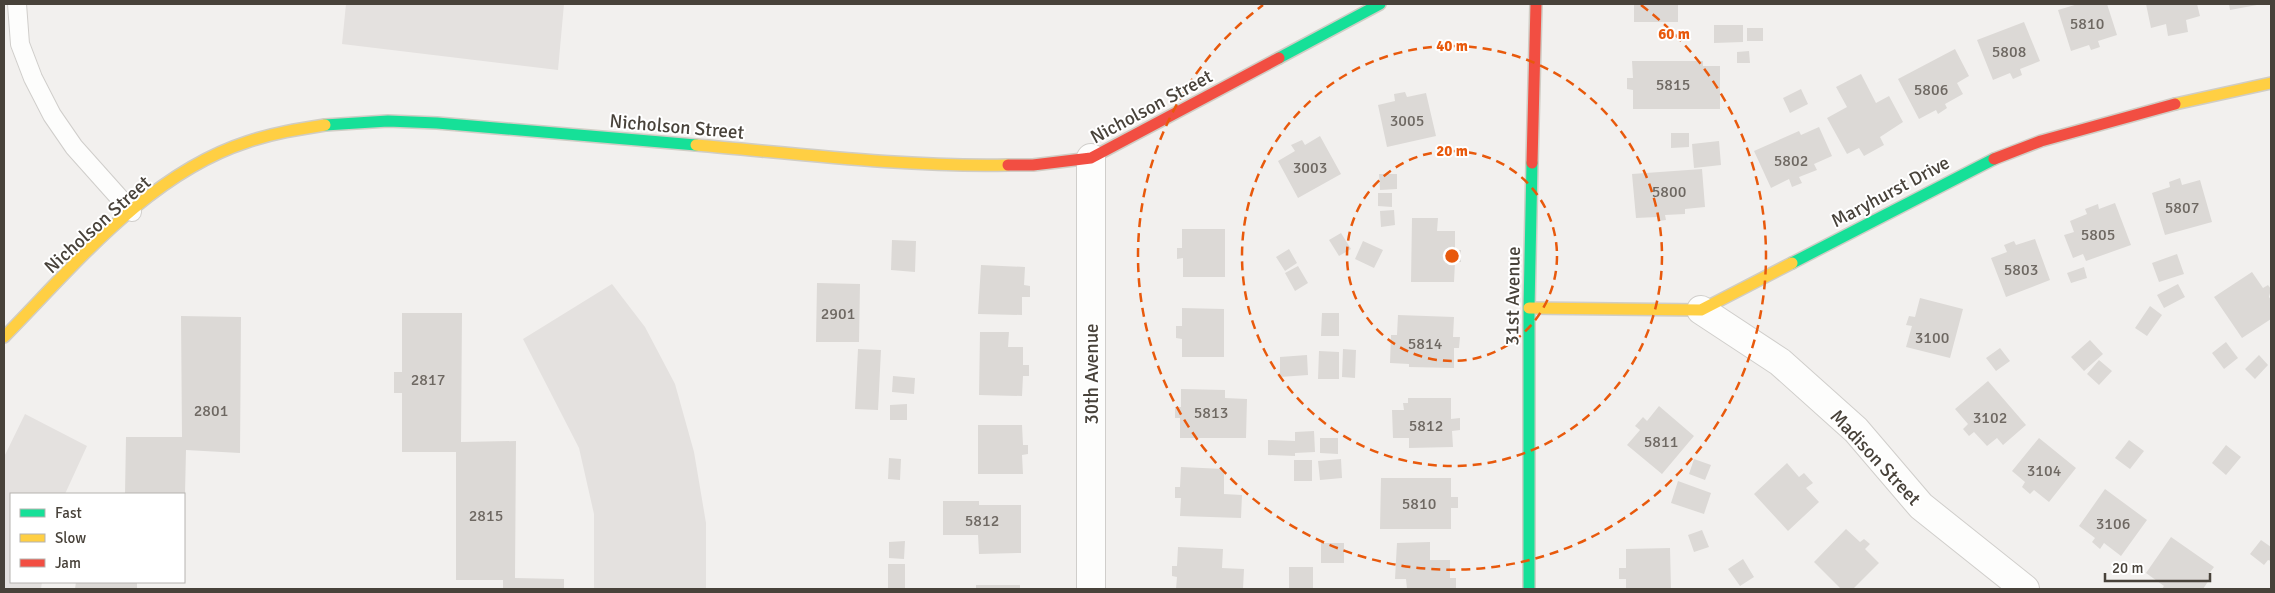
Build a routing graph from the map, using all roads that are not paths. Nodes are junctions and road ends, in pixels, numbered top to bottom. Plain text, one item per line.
1 (17, 4) edge
2 (1380, 4) edge
3 (1536, 4) edge
4 (2270, 89) edge
5 (1091, 158) junction
6 (132, 212) junction
7 (1529, 308) junction
8 (1701, 310) junction
9 (4, 336) edge
10 (1091, 589) edge
11 (1529, 589) edge
12 (2025, 589) edge

1 - 6 lane
2 - 5 street, Nicholson Street
3 - 7 street, 31st Avenue
4 - 8 street, Maryhurst Drive
5 - 6 street, Nicholson Street
5 - 10 street, 30th Avenue
6 - 9 street, Nicholson Street
7 - 8 street, Maryhurst Drive
7 - 11 street, 31st Avenue
8 - 12 street, Madison Street

